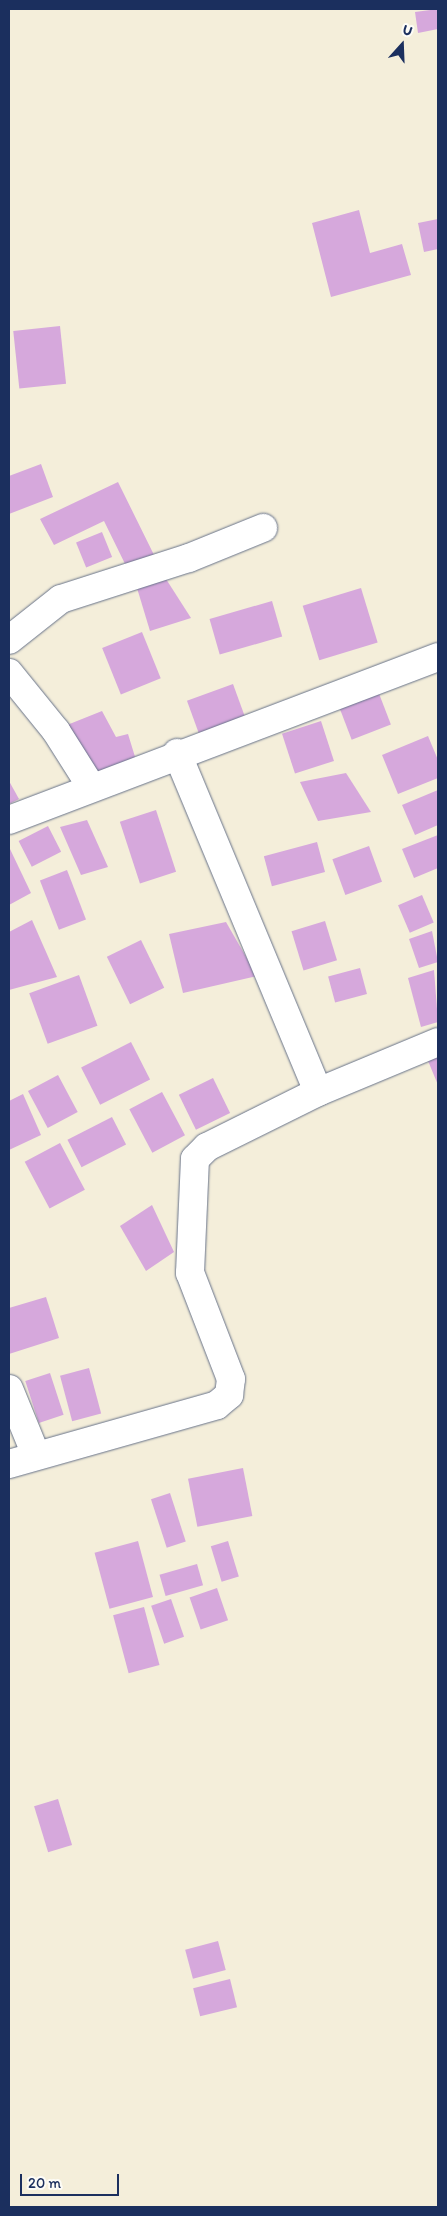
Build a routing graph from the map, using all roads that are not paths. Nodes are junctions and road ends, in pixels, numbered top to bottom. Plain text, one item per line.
1 (263, 528) dead end
2 (9, 640) edge
3 (438, 657) edge
4 (9, 673) edge
5 (177, 753) junction
6 (92, 788) junction
7 (9, 820) edge
8 (438, 1042) edge
9 (318, 1092) junction
10 (9, 1389) edge
11 (36, 1455) junction
12 (9, 1464) edge

1 - 2 street
3 - 5 street
4 - 6 street
5 - 6 street
5 - 9 street
6 - 7 street
8 - 9 street
9 - 11 street
10 - 11 street
11 - 12 street

